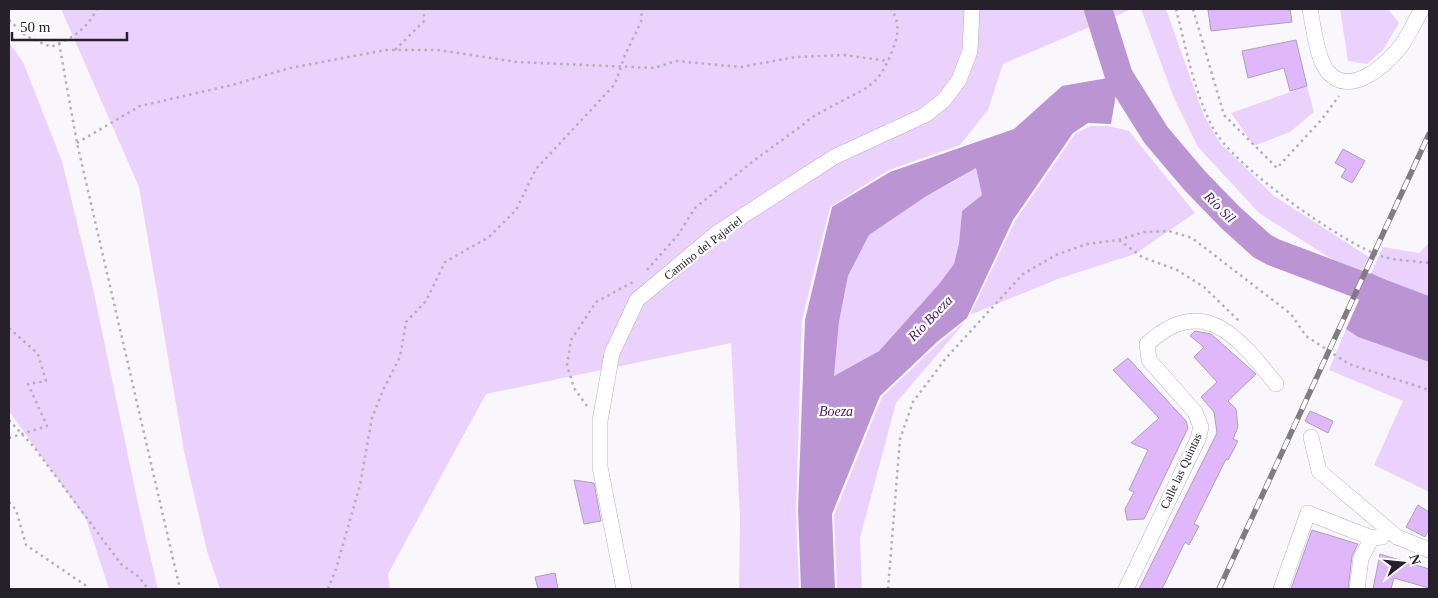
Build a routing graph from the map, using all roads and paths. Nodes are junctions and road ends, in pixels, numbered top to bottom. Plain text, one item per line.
1 (97, 9) edge
2 (424, 9) edge
3 (642, 9) edge
4 (891, 9) edge
5 (972, 9) edge
6 (1176, 9) edge
7 (1193, 9) edge
8 (1310, 9) edge
9 (1422, 9) edge
10 (9, 20) edge
11 (60, 43) junction
12 (395, 50) junction
13 (888, 61) junction
14 (621, 67) junction
15 (1349, 82) junction
16 (77, 143) junction
17 (1118, 240) junction
18 (1429, 263) edge
19 (646, 271) dead end
20 (639, 277) dead end
21 (1241, 324) dead end
22 (9, 328) edge
23 (1276, 384) dead end
24 (1429, 390) edge
25 (9, 420) edge
26 (600, 421) junction
27 (22, 434) junction
28 (1311, 437) dead end
29 (9, 438) edge
30 (9, 502) edge
31 (1397, 537) junction
32 (1372, 538) junction
33 (1429, 550) edge
34 (86, 589) edge
35 (148, 589) edge
36 (180, 589) edge
37 (328, 589) edge
38 (624, 589) edge
39 (888, 589) edge
40 (1126, 589) edge
41 (1281, 589) edge
42 (1357, 589) edge

1 - 11 path
2 - 12 path
3 - 14 path
4 - 13 path
5 - 26 street, Camino del Pajariel
6 - 18 path
7 - 15 path
8 - 15 street
9 - 15 street
10 - 11 path
11 - 16 path
12 - 14 path
12 - 16 path
13 - 14 path
13 - 19 path
14 - 37 path
16 - 36 path
17 - 21 path
17 - 24 path
17 - 39 path
20 - 26 path
22 - 27 path
23 - 40 street, Calle las Quintas
25 - 27 path
26 - 38 street, Camino del Pajariel
27 - 29 path
27 - 35 path
28 - 31 street
30 - 34 path
31 - 32 street
31 - 33 street
32 - 41 street
32 - 42 street

